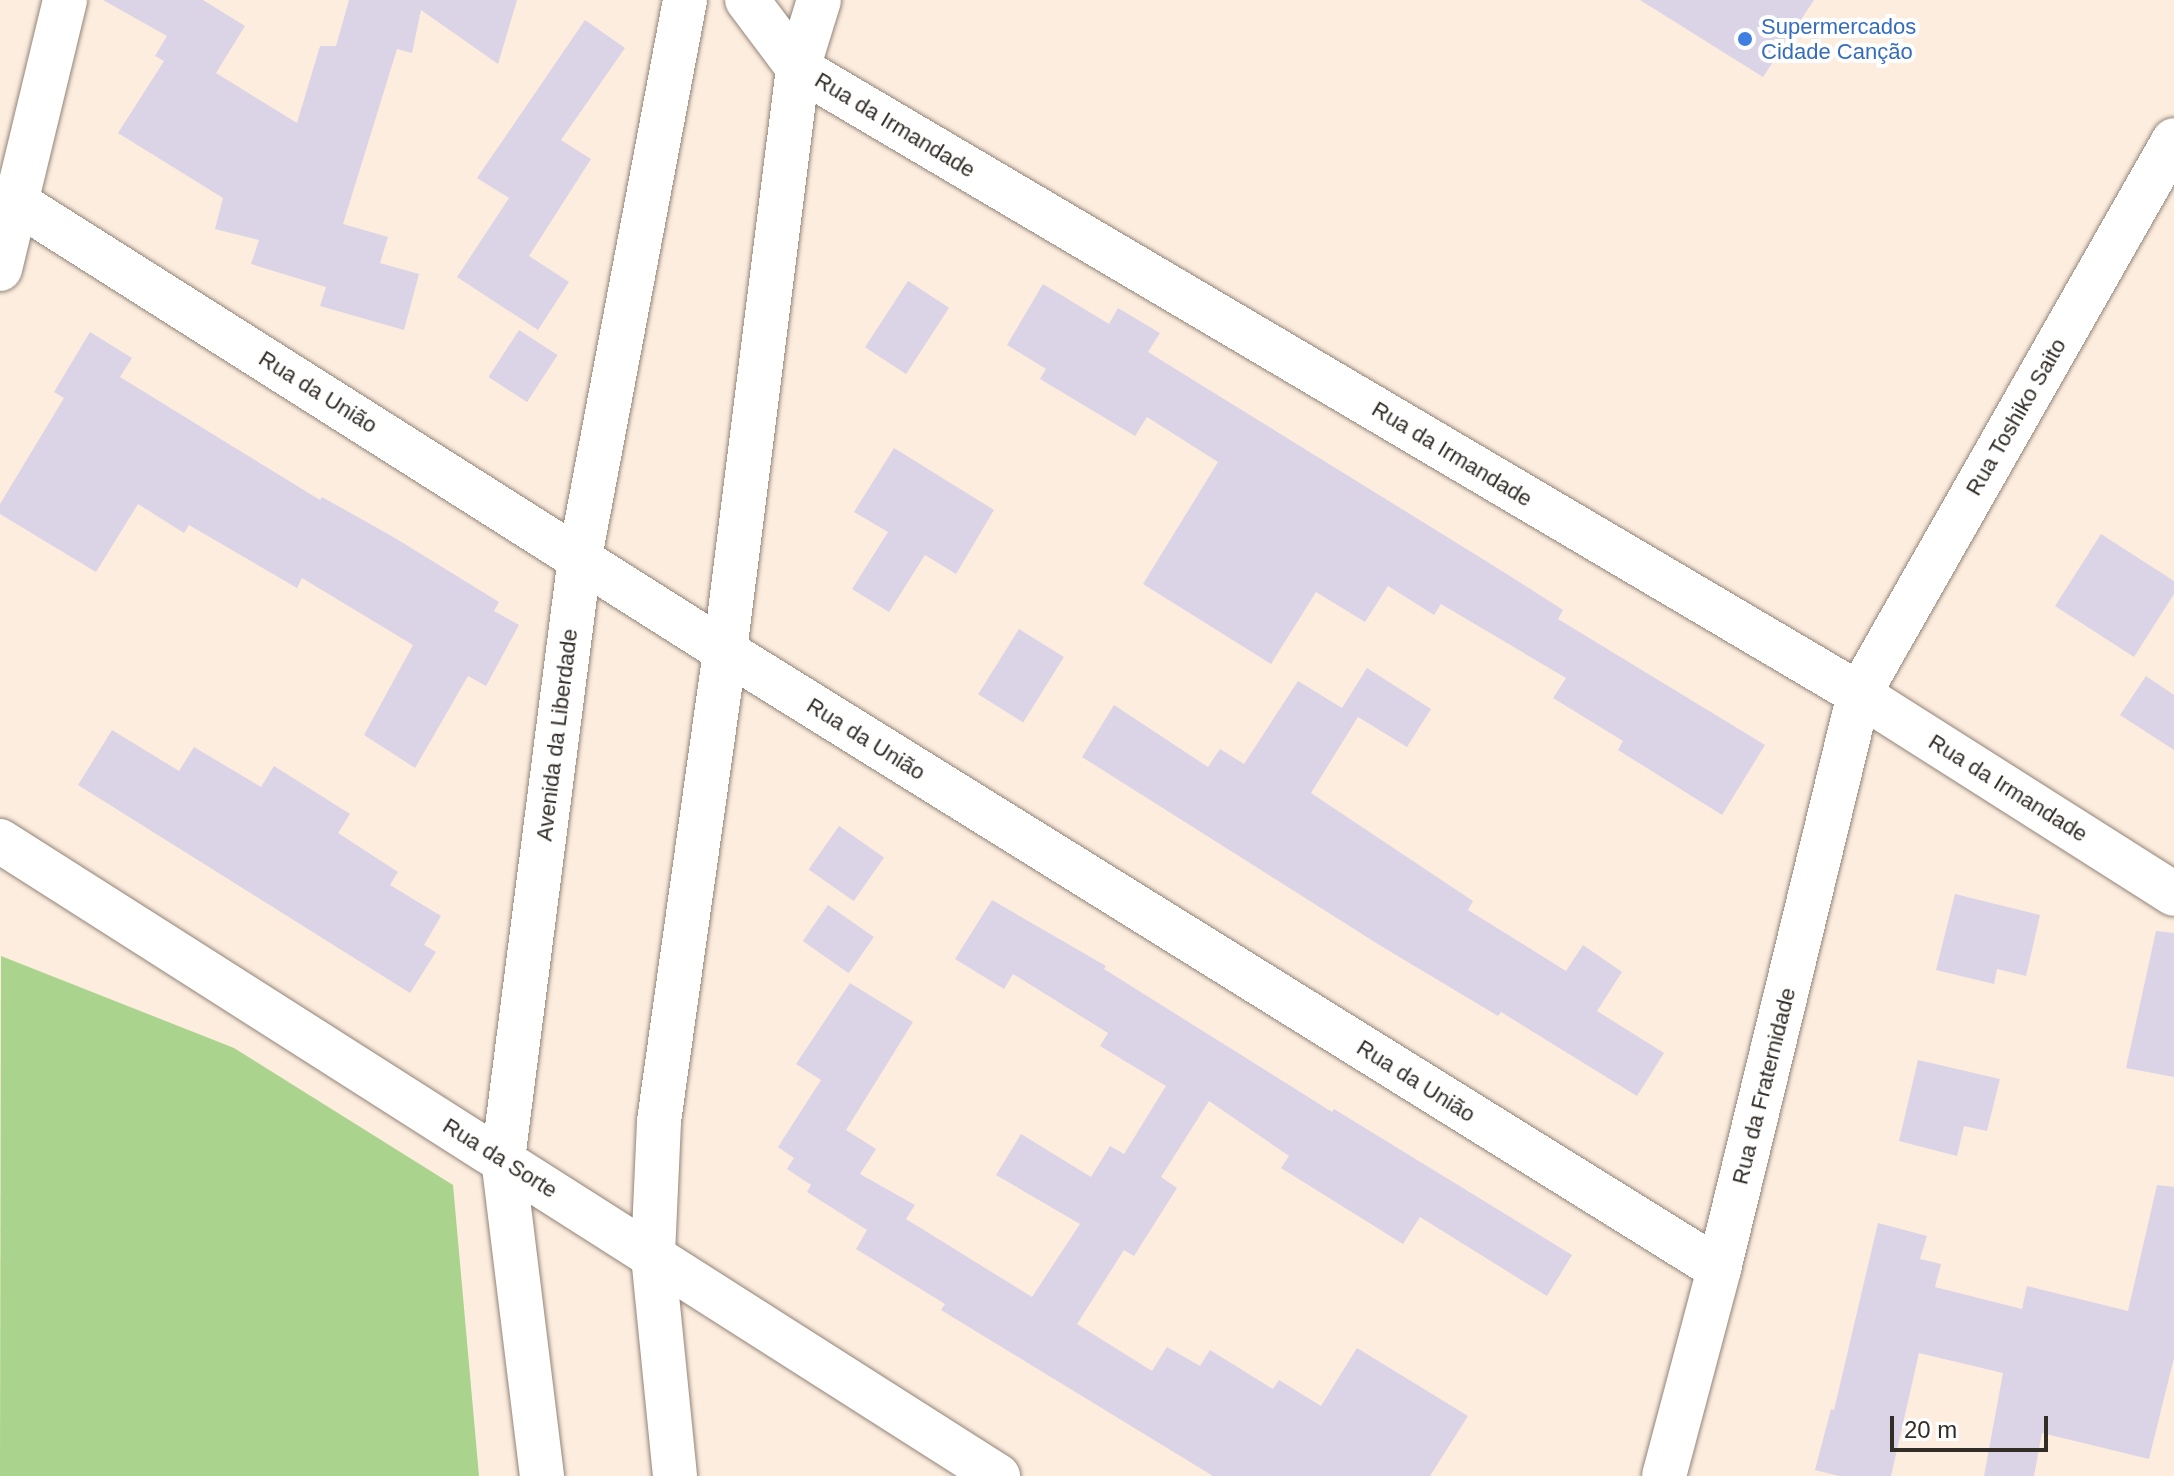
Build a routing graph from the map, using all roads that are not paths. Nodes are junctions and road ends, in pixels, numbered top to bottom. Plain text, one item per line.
1 (65, 0) edge
2 (685, 0) edge
3 (747, 0) edge
4 (819, 0) edge
5 (798, 68) junction
6 (2174, 140) edge
7 (16, 202) junction
8 (0, 269) edge
9 (580, 557) junction
10 (725, 651) junction
11 (1859, 694) junction
12 (0, 841) edge
13 (2174, 894) edge
14 (503, 1159) junction
15 (653, 1254) junction
16 (1719, 1269) junction
17 (542, 1476) edge
18 (675, 1476) edge
19 (998, 1476) edge
20 (1664, 1476) edge

1 - 7 street
2 - 9 street, Avenida da Liberdade
3 - 5 street, Rua da Irmandade
4 - 5 street
5 - 10 street
5 - 11 street, Rua da Irmandade
6 - 11 street, Rua Toshiko Saito
7 - 8 street
7 - 9 street, Rua da União
9 - 10 street, Rua da União
9 - 14 street, Avenida da Liberdade
10 - 15 street
10 - 16 street, Rua da União
11 - 13 street, Rua da Irmandade
11 - 16 street, Rua da Fraternidade
12 - 14 street, Rua da Sorte
14 - 15 street, Rua da Sorte
14 - 17 street, Avenida da Liberdade
15 - 18 street
15 - 19 street, Rua da Sorte
16 - 20 street, Rua da Fraternidade

